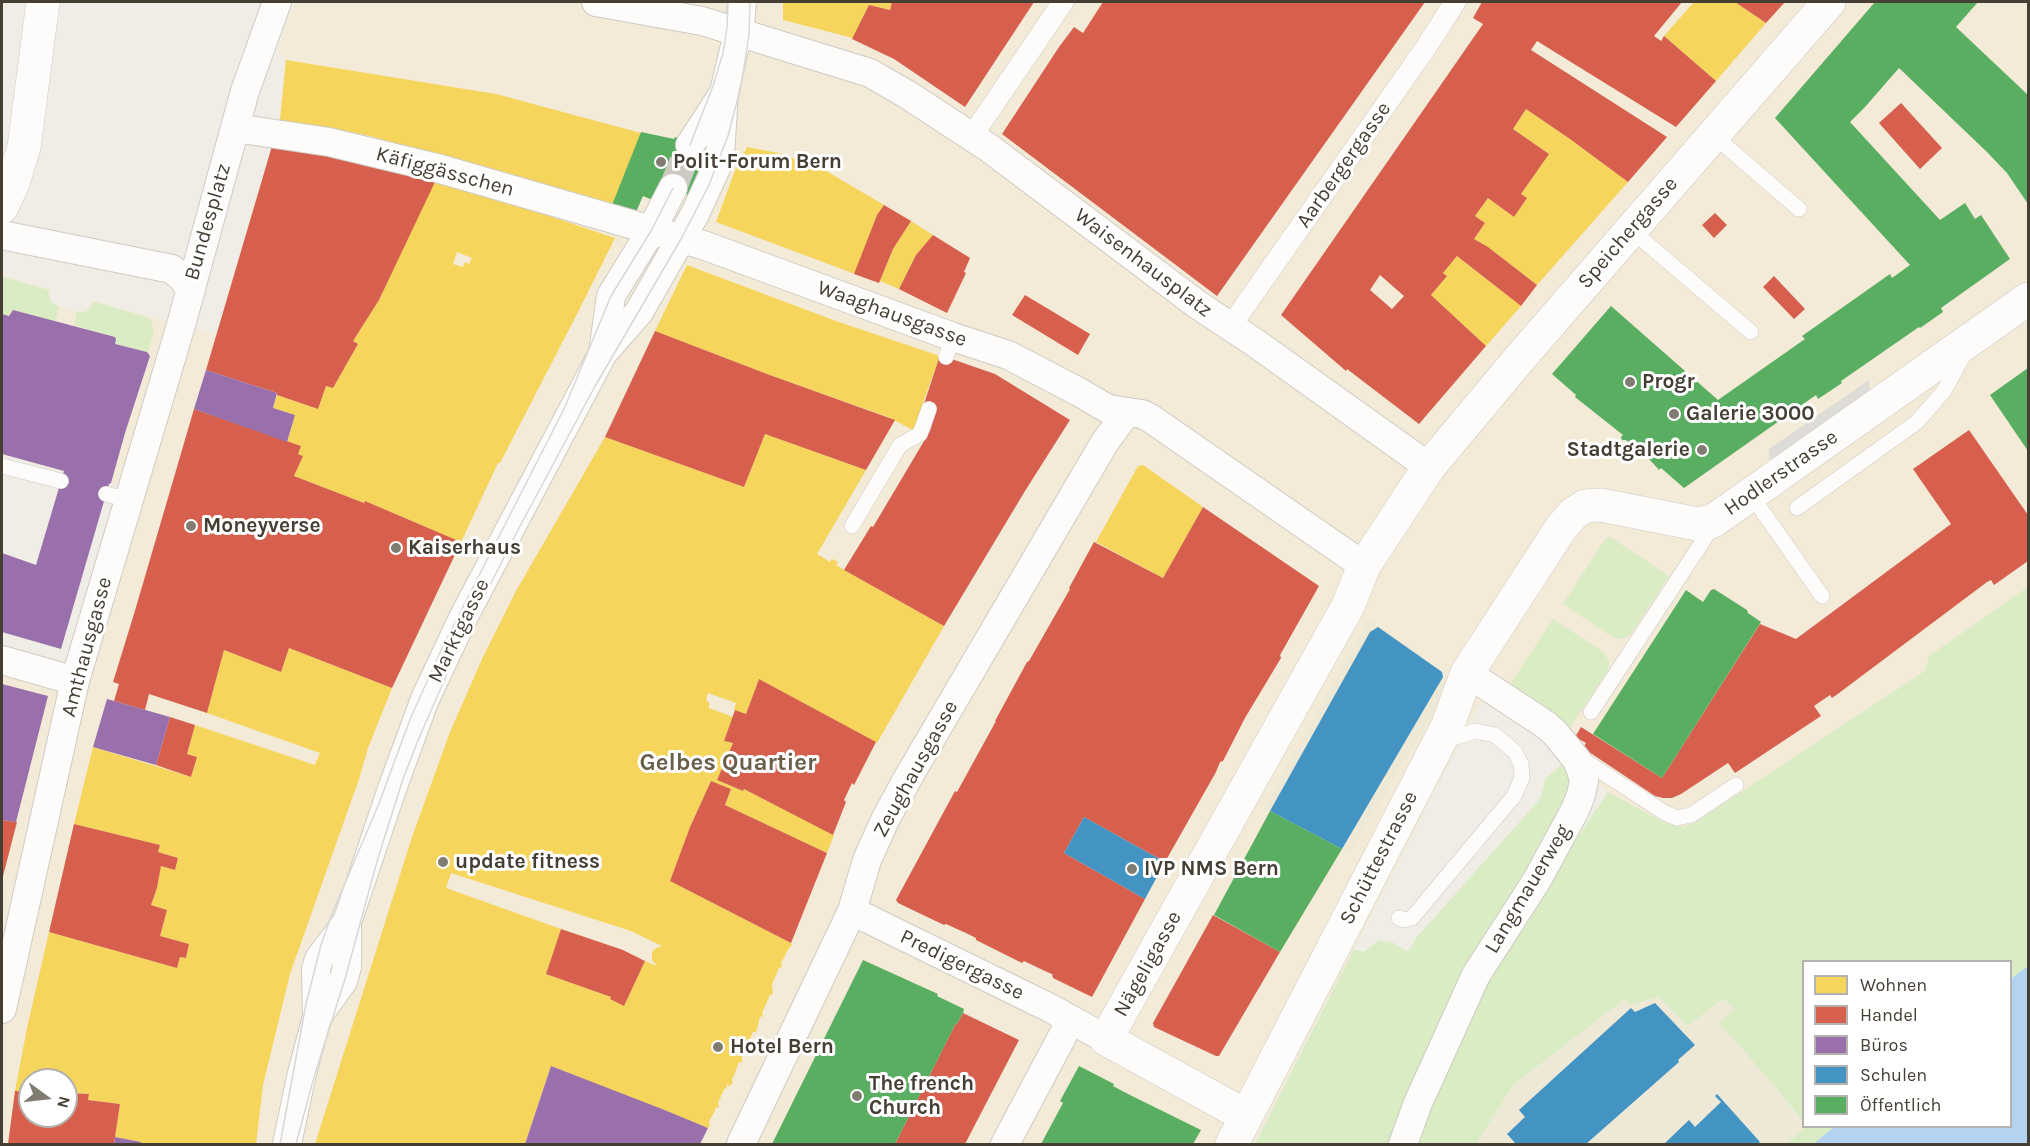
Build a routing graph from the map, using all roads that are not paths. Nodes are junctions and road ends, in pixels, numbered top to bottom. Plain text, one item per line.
1 (44, 2) edge
2 (277, 2) edge
3 (596, 2) edge
4 (742, 2) edge
5 (1063, 2) edge
6 (1455, 2) edge
7 (1829, 2) edge
8 (738, 32) junction
9 (724, 92) junction
10 (235, 128) junction
11 (1713, 135) junction
12 (972, 136) junction
13 (690, 145) tunnel mouth
14 (673, 188) tunnel mouth
15 (2, 207) edge
16 (1799, 209) dead end
17 (1631, 230) junction
18 (651, 231) junction
19 (2, 235) edge
20 (681, 238) junction
21 (191, 290) junction
22 (2028, 299) edge
23 (1230, 327) junction
24 (1751, 332) dead end
25 (1976, 336) junction
26 (603, 353) junction
27 (929, 409) dead end
28 (1127, 412) junction
29 (2, 466) edge
30 (1429, 467) junction
31 (61, 482) dead end
32 (1751, 495) junction
33 (1797, 508) dead end
34 (1717, 519) junction
35 (852, 525) dead end
36 (1364, 566) junction
37 (1530, 576) joint
38 (1822, 596) dead end
39 (2, 660) edge
40 (1467, 673) junction
41 (75, 681) junction
42 (1591, 712) dead end
43 (1435, 751) junction
44 (1571, 752) junction
45 (1736, 785) dead end
46 (852, 911) junction
47 (1399, 918) dead end
48 (2, 1009) edge
49 (1071, 1020) junction
50 (1106, 1039) junction
51 (1246, 1116) junction
52 (287, 1144) edge
53 (741, 1144) edge
54 (1005, 1144) edge
55 (1232, 1144) edge
56 (1403, 1144) edge

1 - 15 street
2 - 10 street, Bundesplatz
3 - 8 street, Waisenhausplatz
4 - 8 street
5 - 12 street
6 - 23 street, Aarbergergasse
7 - 11 street, Speichergasse
8 - 9 street
8 - 12 street, Waisenhausplatz
9 - 13 street
9 - 20 street, Marktgasse
10 - 18 street, Käfiggässchen
10 - 21 street, Bundesplatz
11 - 16 lane
11 - 17 street, Speichergasse
12 - 23 street, Waisenhausplatz
14 - 18 street, Marktgasse
17 - 24 lane
17 - 30 street, Speichergasse
18 - 20 street, Waaghausgasse
18 - 26 street, Marktgasse
19 - 21 street, Bundesplatz
20 - 26 street, Marktgasse
20 - 28 street, Waaghausgasse
21 - 41 street, Amthausgasse
22 - 25 street, Hodlerstrasse
23 - 30 street, Waisenhausplatz
25 - 32 street, Hodlerstrasse
25 - 33 lane
26 - 52 street, Marktgasse
27 - 35 lane
28 - 36 street
28 - 46 street, Zeughausgasse
29 - 31 lane
30 - 36 street
32 - 34 street, Hodlerstrasse
32 - 38 lane
34 - 37 street, Hodlerstrasse
34 - 42 lane
36 - 50 street, Nägeligasse
37 - 40 street, Schüttestrasse
39 - 41 street
40 - 43 street, Schüttestrasse
40 - 44 street, Langmauerweg
41 - 48 street, Amthausgasse
43 - 47 lane
43 - 51 street, Schüttestrasse
44 - 45 lane
44 - 56 street, Langmauerweg
46 - 49 street, Predigergasse
46 - 53 street, Zeughausgasse
49 - 50 street, Nägeligasse
49 - 54 street
50 - 51 street
51 - 55 street, Schüttestrasse

